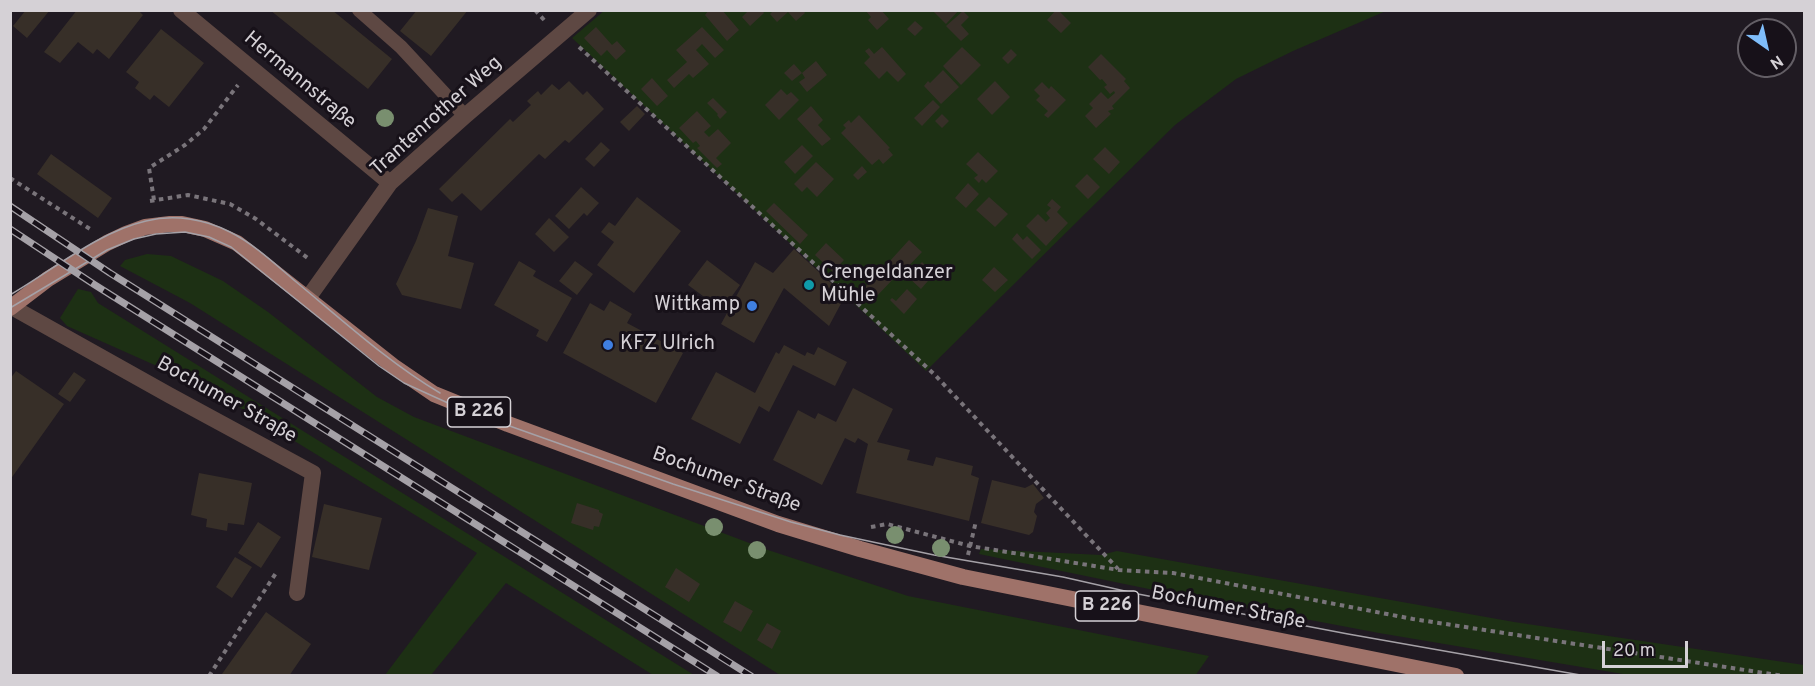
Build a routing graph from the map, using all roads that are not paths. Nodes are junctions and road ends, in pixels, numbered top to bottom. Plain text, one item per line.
1 (181, 10) edge
2 (359, 10) edge
3 (589, 10) edge
4 (465, 116) junction
5 (390, 183) junction
6 (308, 298) junction
7 (11, 304) edge
8 (297, 594) dead end
9 (1456, 675) edge

1 - 5 street, Hermannstraße
2 - 4 lane
3 - 4 street, Trantenrother Weg
4 - 5 street, Trantenrother Weg
5 - 6 street, Trantenrother Weg
6 - 7 main road, Bochumer Straße / B 226
6 - 9 main road, Bochumer Straße / B 226
7 - 8 street, Bochumer Straße

